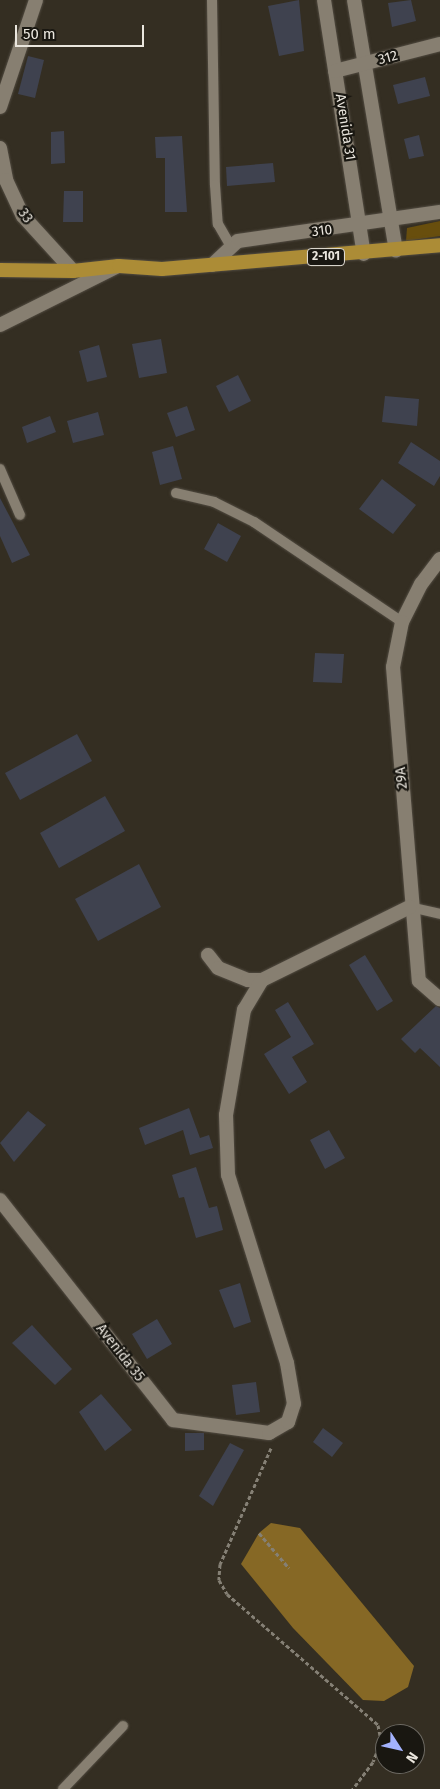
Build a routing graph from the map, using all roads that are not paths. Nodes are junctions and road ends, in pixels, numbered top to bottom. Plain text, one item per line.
1 (36, 0) edge
2 (212, 0) edge
3 (324, 0) edge
4 (354, 0) edge
5 (440, 44) edge
6 (364, 64) junction
7 (335, 71) junction
8 (0, 108) edge
9 (0, 148) edge
10 (440, 212) edge
11 (392, 221) junction
12 (361, 226) junction
13 (440, 245) edge
14 (232, 248) junction
15 (396, 251) junction
16 (364, 254) junction
17 (212, 265) junction
18 (119, 266) junction
19 (0, 270) edge
20 (73, 271) junction
21 (0, 325) edge
22 (0, 469) edge
23 (176, 493) dead end
24 (20, 515) dead end
25 (440, 559) edge
26 (402, 622) junction
27 (410, 907) junction
28 (440, 914) edge
29 (208, 955) dead end
30 (262, 980) junction
31 (440, 1000) edge
32 (0, 1200) edge
33 (123, 1726) dead end
34 (63, 1789) edge

1 - 8 street
2 - 14 lane
3 - 7 street, Avenida 31
4 - 6 street
5 - 6 street, 312
6 - 7 street, 312
6 - 11 street
7 - 12 street, Avenida 31
9 - 20 street, 33
10 - 11 street, 310
11 - 12 street, 310
11 - 15 street
12 - 14 street, 310
12 - 16 street, Avenida 31
13 - 15 main road, 2-101
14 - 17 street, 310
15 - 16 main road, 2-101
16 - 17 main road, 2-101
17 - 18 main road, 2-101
18 - 20 main road, 2-101
18 - 21 street
19 - 20 main road, 2-101
22 - 24 lane
23 - 26 lane
25 - 26 street, 29A
26 - 27 street, 29A
27 - 28 lane
27 - 30 street
27 - 31 street, 29A
29 - 30 street
30 - 32 street, Avenida 35
33 - 34 lane

